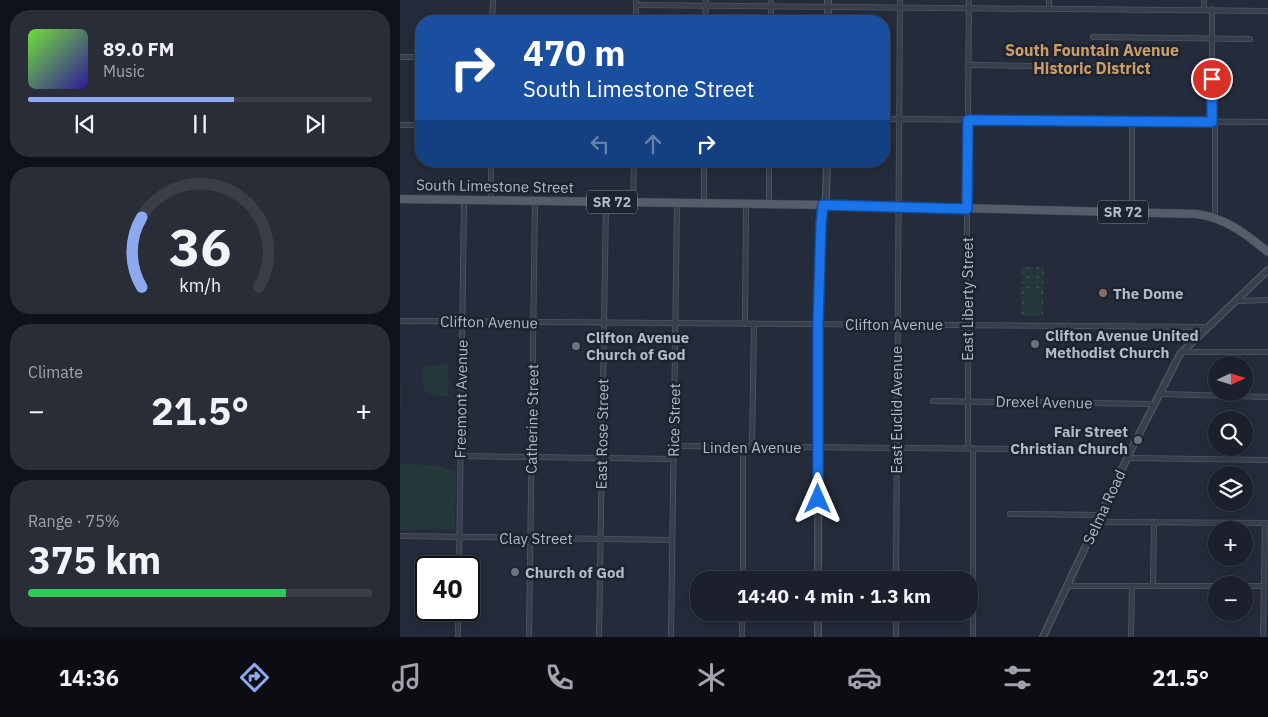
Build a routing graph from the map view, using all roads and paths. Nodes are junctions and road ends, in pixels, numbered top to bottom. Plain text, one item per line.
1 (493, 0) edge
2 (706, 0) edge
3 (771, 0) edge
4 (900, 0) edge
5 (969, 0) edge
6 (1049, 0) edge
7 (1204, 0) edge
8 (636, 3) edge
9 (828, 3) edge
10 (706, 6) junction
11 (771, 6) junction
12 (900, 7) junction
13 (969, 8) junction
14 (1049, 8) junction
15 (1204, 9) junction
16 (1212, 10) junction
17 (1268, 11) edge
18 (492, 15) edge
19 (706, 15) edge
20 (770, 15) edge
21 (1093, 37) dead end
22 (1212, 38) junction
23 (1250, 39) dead end
24 (400, 57) edge
25 (415, 57) edge
26 (968, 65) junction
27 (1093, 67) dead end
28 (890, 119) edge
29 (898, 119) junction
30 (968, 120) junction
31 (1132, 122) junction
32 (1213, 122) junction
33 (1268, 122) edge
34 (400, 125) edge
35 (415, 125) edge
36 (491, 167) edge
37 (634, 167) edge
38 (704, 167) edge
39 (769, 167) edge
40 (827, 167) edge
41 (400, 199) edge
42 (464, 200) junction
43 (491, 200) junction
44 (535, 200) junction
45 (606, 202) junction
46 (634, 202) junction
47 (677, 203) junction
48 (704, 203) junction
49 (746, 204) junction
50 (769, 205) junction
51 (823, 205) junction
52 (898, 208) junction
53 (967, 209) junction
54 (1132, 212) junction
55 (1215, 218) junction
56 (1268, 252) edge
57 (1268, 270) edge
58 (1268, 300) edge
59 (1235, 301) junction
60 (400, 321) edge
61 (462, 321) junction
62 (533, 322) junction
63 (604, 323) junction
64 (675, 323) junction
65 (745, 324) junction
66 (754, 324) junction
67 (818, 324) junction
68 (896, 325) junction
69 (966, 325) junction
70 (1208, 328) junction
71 (1182, 352) junction
72 (1268, 352) edge
73 (1160, 394) junction
74 (1268, 397) edge
75 (933, 401) dead end
76 (968, 402) junction
77 (1155, 404) junction
78 (673, 446) junction
79 (743, 446) junction
80 (752, 446) junction
81 (818, 447) junction
82 (896, 448) junction
83 (971, 448) junction
84 (1131, 450) junction
85 (460, 456) junction
86 (531, 457) junction
87 (602, 458) junction
88 (1127, 458) junction
89 (673, 459) junction
90 (1268, 460) edge
91 (1010, 514) dead end
92 (1100, 514) junction
93 (1097, 522) junction
94 (1154, 522) junction
95 (1267, 523) edge
96 (400, 536) edge
97 (459, 537) junction
98 (530, 538) junction
99 (601, 538) junction
100 (672, 540) junction
101 (459, 556) edge
102 (742, 571) edge
103 (818, 571) edge
104 (896, 571) edge
105 (1067, 586) junction
106 (1132, 586) junction
107 (1153, 586) junction
108 (1208, 586) edge
109 (1253, 586) edge
110 (1264, 586) junction
111 (458, 621) edge
112 (742, 621) edge
113 (818, 621) edge
114 (896, 621) edge
115 (458, 637) edge
116 (528, 637) edge
117 (600, 637) edge
118 (670, 637) edge
119 (742, 637) edge
120 (818, 637) edge
121 (896, 637) edge
122 (973, 637) edge
123 (1043, 637) edge
124 (1132, 637) edge
125 (1263, 637) edge

1 - 18 street
2 - 10 street
3 - 11 street
4 - 12 street, East Euclid Avenue
5 - 13 street, East Liberty Street
6 - 14 street
7 - 15 street
8 - 10 street
9 - 11 street
9 - 12 street
10 - 11 street
10 - 19 street
11 - 20 street
12 - 13 street
12 - 29 street, East Euclid Avenue
13 - 14 street
13 - 26 street, East Liberty Street
14 - 15 street
15 - 16 street
16 - 17 street
16 - 22 street
21 - 22 street
22 - 23 street
22 - 32 street
24 - 25 street
26 - 27 street
26 - 30 street, East Liberty Street
28 - 29 street
29 - 30 street
29 - 52 street, East Euclid Avenue
30 - 31 street
30 - 53 street, East Liberty Street
31 - 32 street
31 - 54 street
32 - 33 street
32 - 55 street
34 - 35 street
36 - 43 street
37 - 46 street
38 - 48 street
39 - 50 street
40 - 51 street
41 - 42 main road, South Limestone Street / SR 72
42 - 43 main road, South Limestone Street / SR 72
42 - 61 street, Freemont Avenue
43 - 44 main road, South Limestone Street / SR 72
44 - 45 main road, South Limestone Street / SR 72
44 - 62 street, Catherine Street
45 - 46 main road, South Limestone Street / SR 72
45 - 63 street, East Rose Street
46 - 47 main road, South Limestone Street / SR 72
47 - 48 main road, South Limestone Street / SR 72
47 - 64 street, Rice Street
48 - 49 main road, South Limestone Street / SR 72
49 - 50 main road, South Limestone Street / SR 72
49 - 65 street
50 - 51 main road, South Limestone Street / SR 72
51 - 52 main road, South Limestone Street / SR 72
51 - 67 street
52 - 53 main road, South Limestone Street / SR 72
52 - 68 street, East Euclid Avenue
53 - 54 main road, South Limestone Street / SR 72
53 - 69 street, East Liberty Street
54 - 55 main road, South Limestone Street / SR 72
55 - 56 main road, South Limestone Street / SR 72
57 - 59 street, Selma Road
58 - 59 street
59 - 70 street, Selma Road
60 - 61 street, Clifton Avenue
61 - 62 street, Clifton Avenue
61 - 85 street, Freemont Avenue
62 - 63 street, Clifton Avenue
62 - 86 street, Catherine Street
63 - 64 street, Clifton Avenue
63 - 87 street, East Rose Street
64 - 65 street, Clifton Avenue
64 - 78 street, Rice Street
65 - 66 street, Clifton Avenue
66 - 67 street, Clifton Avenue
66 - 80 street
67 - 68 street, Clifton Avenue
67 - 81 street
68 - 69 street, Clifton Avenue
68 - 82 street, East Euclid Avenue
69 - 70 street, Clifton Avenue
69 - 76 street, East Liberty Street
70 - 71 street, Selma Road
71 - 72 street
71 - 73 street, Selma Road
73 - 74 street
73 - 77 street, Selma Road
75 - 76 street, Drexel Avenue
76 - 77 street, Drexel Avenue
76 - 83 street, East Liberty Street
77 - 84 street, Selma Road
78 - 79 street, Linden Avenue
78 - 89 street, Rice Street
79 - 80 street, Linden Avenue
79 - 102 street
80 - 81 street, Linden Avenue
81 - 82 street, Linden Avenue
81 - 103 street
82 - 83 street, Linden Avenue
82 - 104 street, East Euclid Avenue
83 - 84 street, Linden Avenue
83 - 122 street, East Liberty Street
84 - 88 street, Selma Road
85 - 86 street
85 - 97 street, Freemont Avenue
86 - 87 street
86 - 98 street, Catherine Street
87 - 89 street
87 - 99 street, East Rose Street
88 - 90 street
88 - 92 street, Selma Road
89 - 100 street, Rice Street
91 - 92 street
92 - 93 street, Selma Road
93 - 94 street
93 - 105 street, Selma Road
94 - 95 street
94 - 107 street
95 - 110 street
96 - 97 street, Clay Street
97 - 98 street, Clay Street
97 - 101 street, Freemont Avenue
98 - 99 street, Clay Street
98 - 116 street, Catherine Street
99 - 100 street, Clay Street
99 - 117 street, East Rose Street
100 - 118 street, Rice Street
105 - 106 street
105 - 123 street, Selma Road
106 - 107 street
106 - 124 street
107 - 108 street
109 - 110 street
110 - 125 street
111 - 115 street
112 - 119 street
113 - 120 street
114 - 121 street

